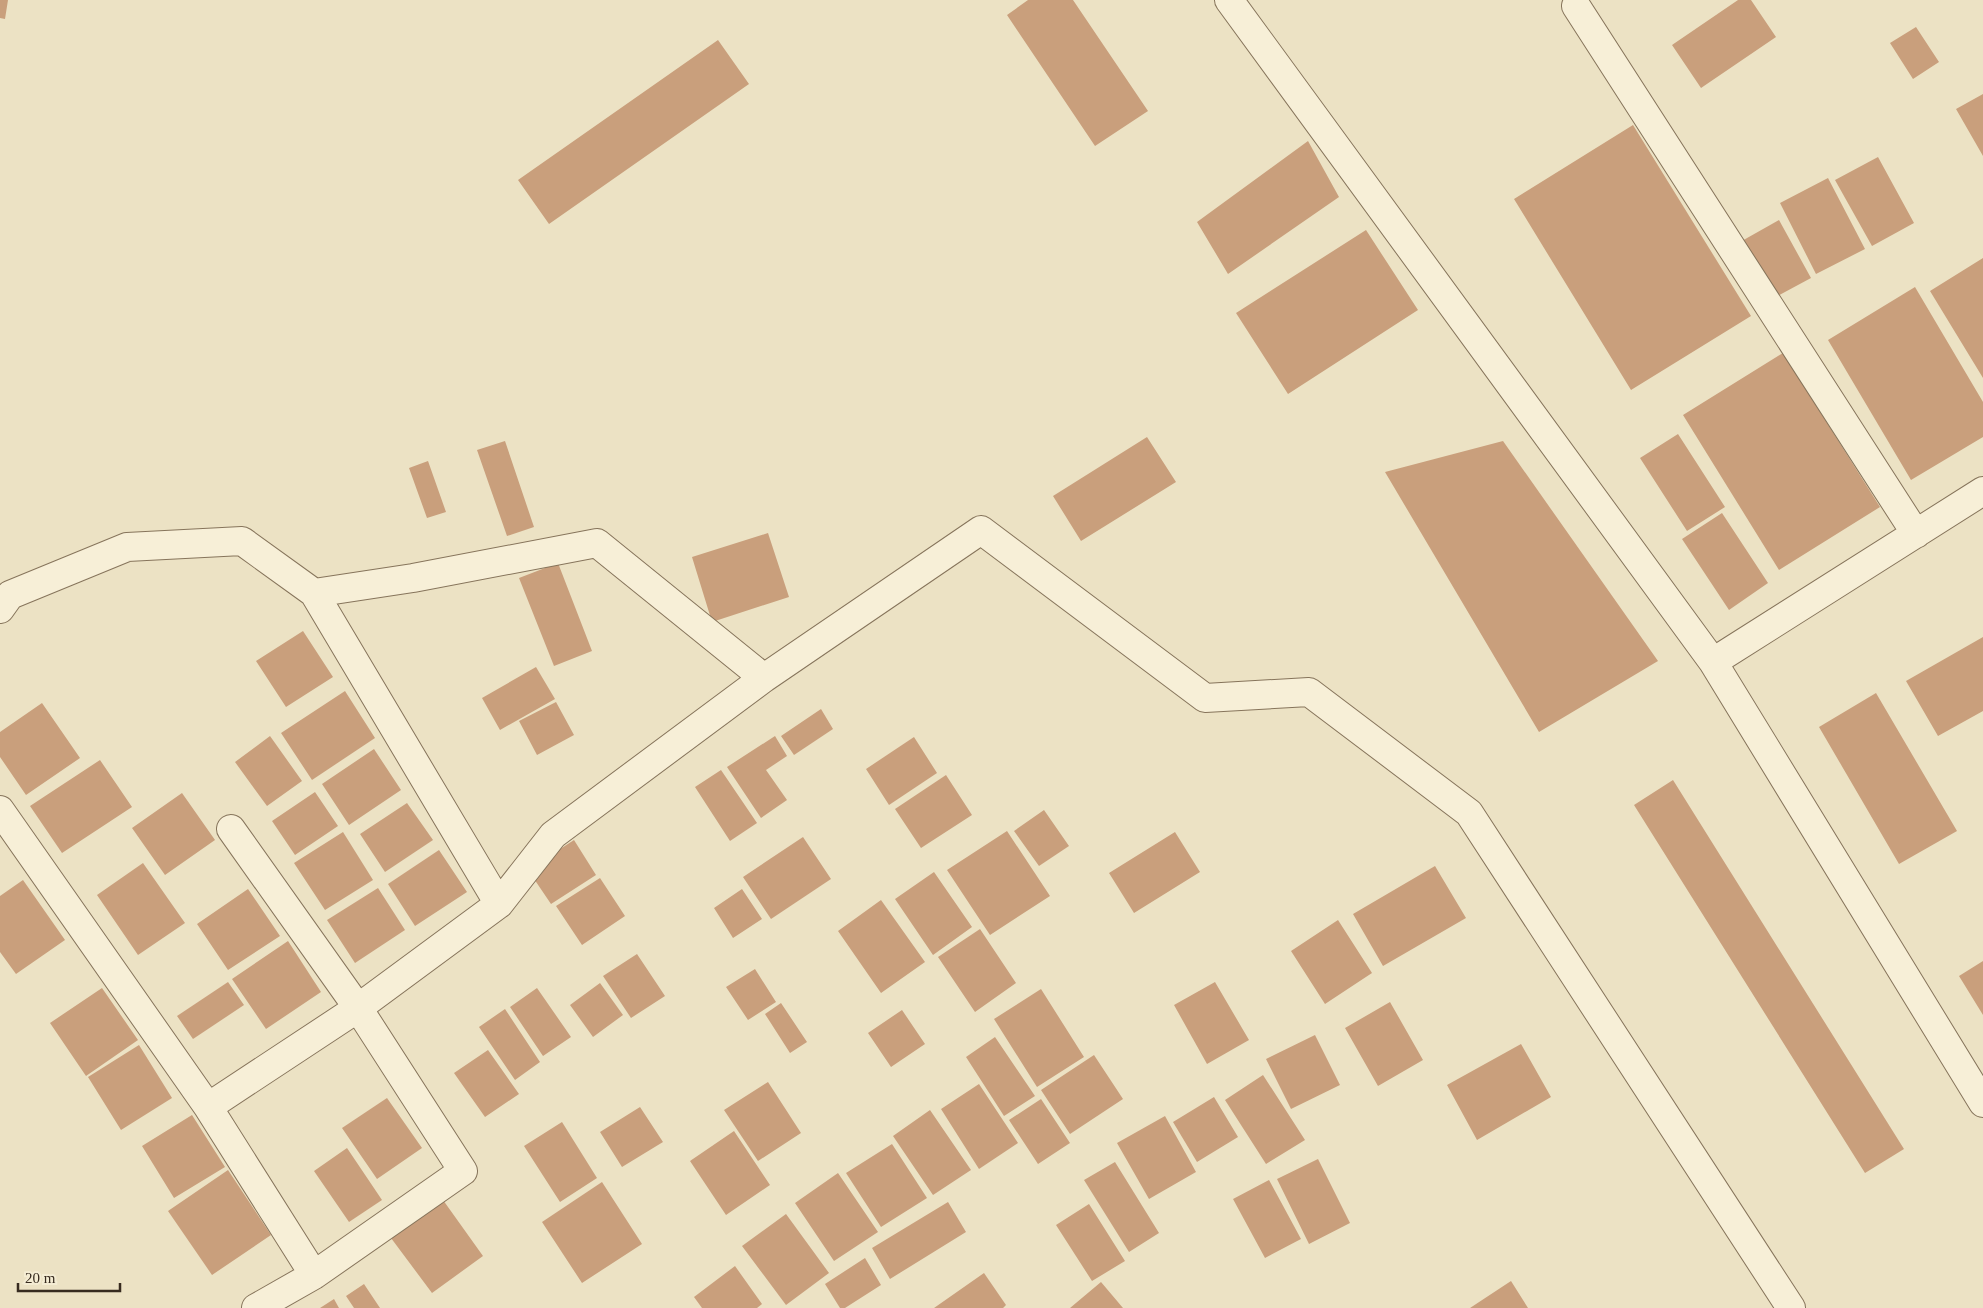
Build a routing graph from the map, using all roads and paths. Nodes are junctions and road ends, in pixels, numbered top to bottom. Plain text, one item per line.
1 (1230, 0) edge
2 (1576, 6) dead end
3 (1983, 491) edge
4 (1916, 534) junction
5 (314, 593) junction
6 (0, 609) edge
7 (1713, 662) junction
8 (764, 678) junction
9 (0, 810) edge
10 (231, 829) dead end
11 (499, 904) junction
12 (358, 1008) junction
13 (1983, 1102) edge
14 (208, 1107) junction
15 (314, 1275) junction
16 (256, 1308) edge
17 (1791, 1308) edge

1 - 7 street
2 - 4 street
3 - 4 street
4 - 7 street
5 - 6 street
5 - 8 street
5 - 11 street
7 - 13 street
8 - 11 street
8 - 17 street
9 - 14 street
10 - 12 street
11 - 12 street
12 - 14 street
12 - 15 street
14 - 15 street
15 - 16 street

